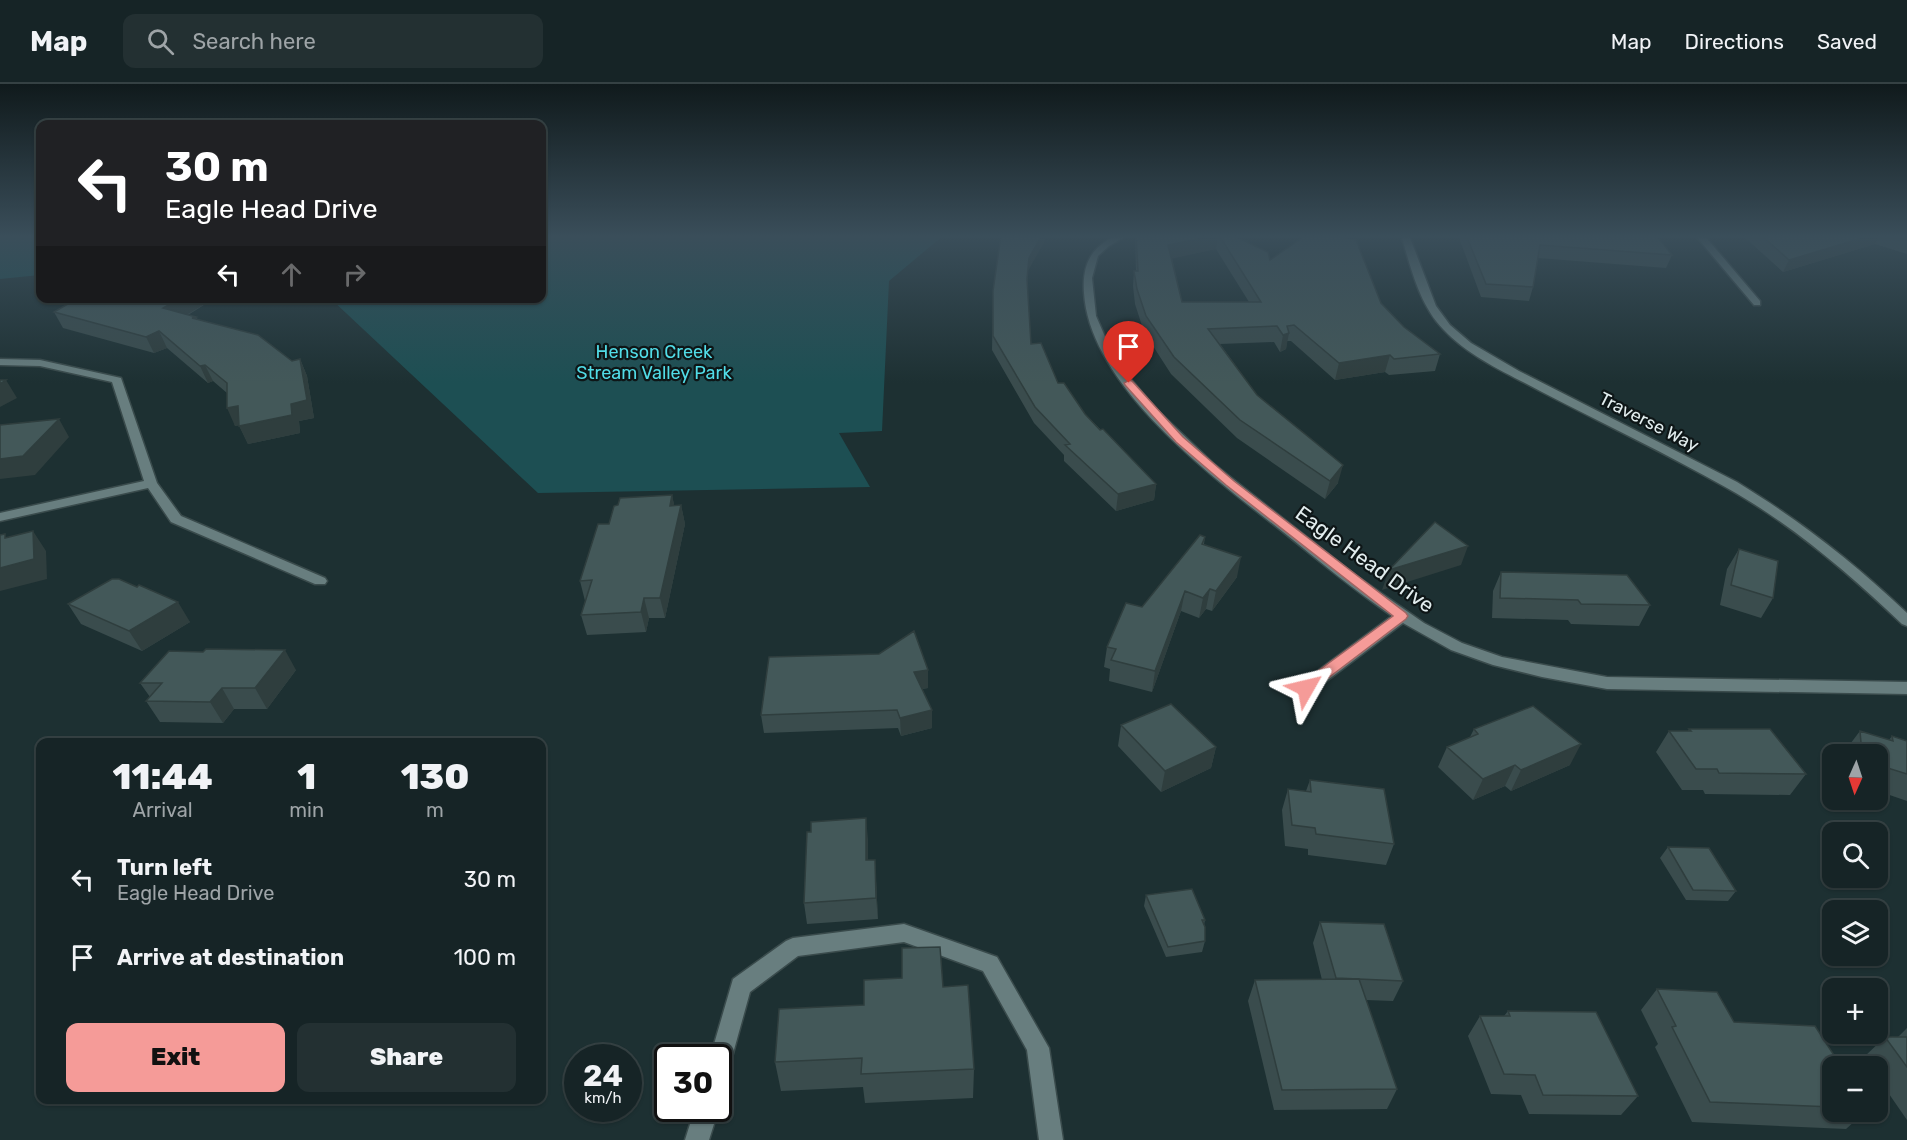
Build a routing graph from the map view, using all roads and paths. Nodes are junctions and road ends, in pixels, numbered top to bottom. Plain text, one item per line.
1 (1088, 284) edge
2 (1423, 284) edge
3 (1741, 284) edge
4 (1757, 303) dead end
5 (0, 362) edge
6 (151, 483) junction
7 (0, 518) edge
8 (320, 581) dead end
9 (1402, 616) junction
10 (1907, 621) edge
11 (1306, 688) dead end
12 (1907, 688) edge
13 (725, 1044) edge
14 (702, 1122) edge
15 (697, 1140) edge
16 (1051, 1140) edge

1 - 9 street, Eagle Head Drive
2 - 10 street, Traverse Way
3 - 4 street
5 - 6 street
6 - 7 street
6 - 8 street
9 - 11 street
9 - 12 street, Eagle Head Drive
13 - 16 street
14 - 15 street

